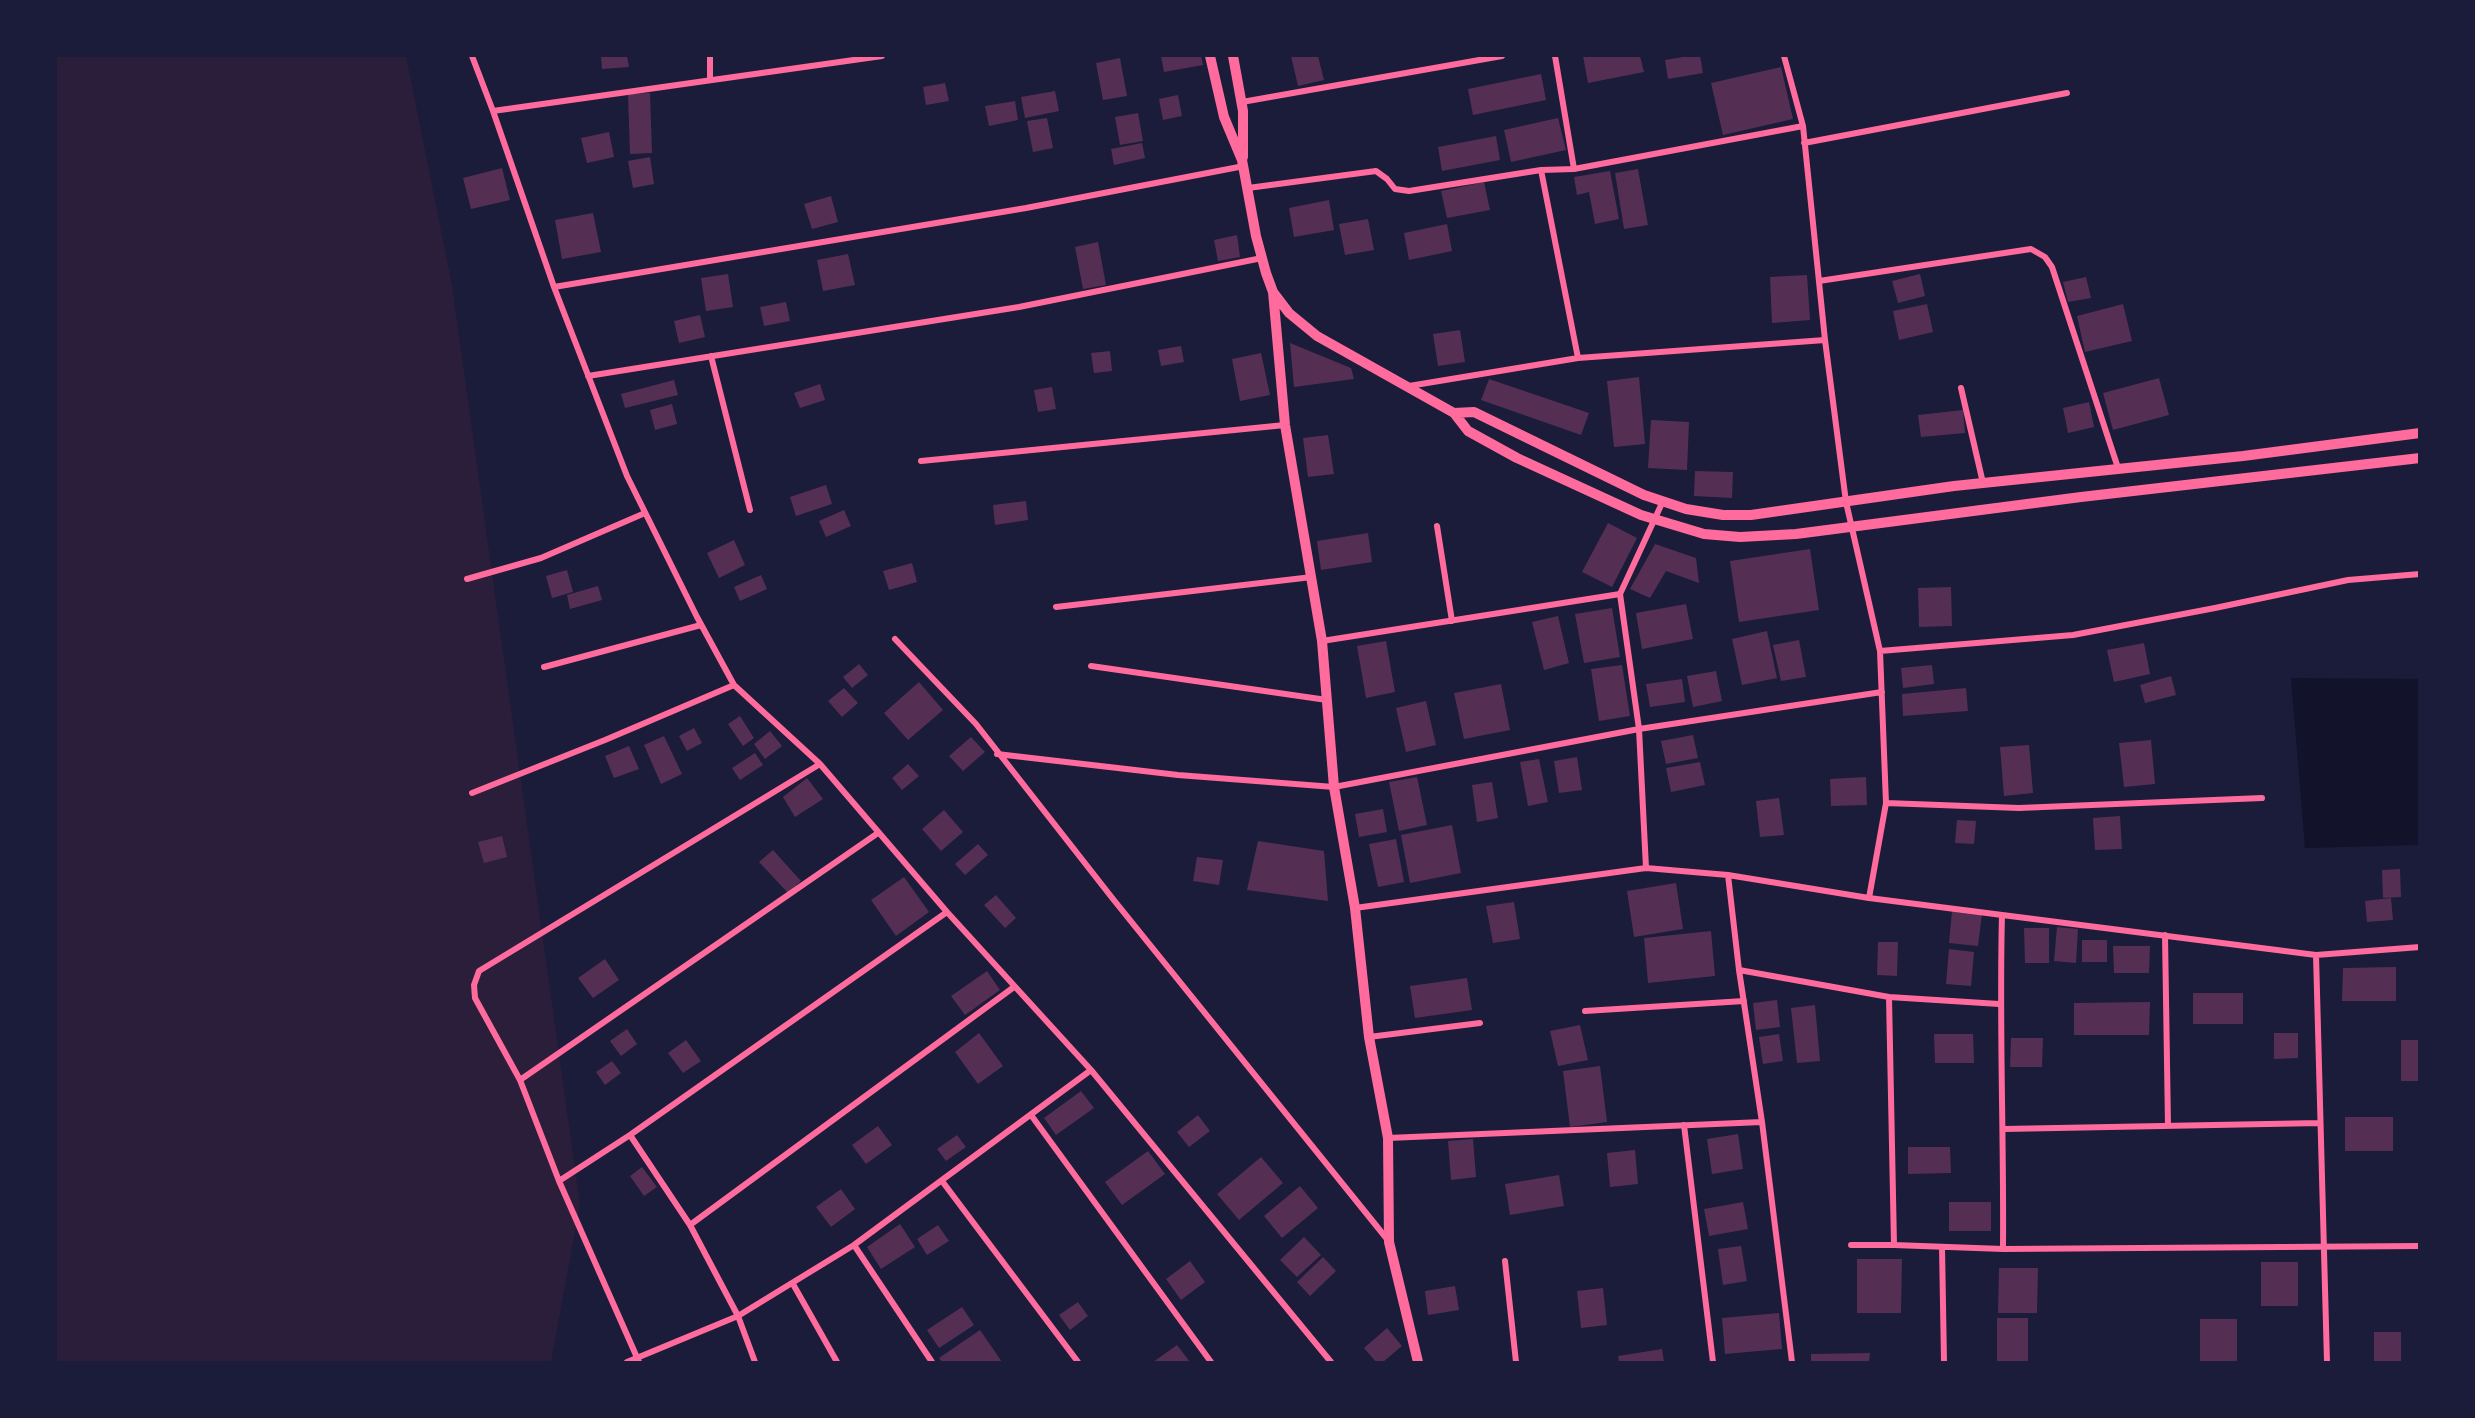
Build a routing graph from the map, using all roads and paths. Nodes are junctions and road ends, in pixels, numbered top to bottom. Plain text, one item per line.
1 (472, 56) edge
2 (710, 56) edge
3 (882, 56) edge
4 (1210, 56) edge
5 (1233, 56) edge
6 (1502, 56) edge
7 (1555, 56) edge
8 (1784, 56) edge
9 (853, 58) edge
10 (710, 79) junction
11 (2067, 93) dead end
12 (1242, 102) junction
13 (493, 111) junction
14 (1803, 126) junction
15 (1804, 143) junction
16 (1243, 163) junction
17 (1574, 169) junction
18 (1541, 171) junction
19 (1248, 188) junction
20 (1262, 258) junction
21 (1819, 281) junction
22 (554, 287) junction
23 (1273, 292) junction
24 (1825, 340) junction
25 (711, 356) junction
26 (1578, 358) junction
27 (588, 376) junction
28 (1406, 386) junction
29 (1961, 388) dead end
30 (1454, 413) junction
31 (1286, 425) junction
32 (2420, 433) edge
33 (2420, 458) edge
34 (921, 461) dead end
35 (2118, 468) junction
36 (1983, 483) junction
37 (1663, 501) junction
38 (1846, 502) junction
39 (750, 510) dead end
40 (645, 513) junction
41 (1654, 520) junction
42 (1437, 526) dead end
43 (1853, 526) junction
44 (2420, 574) edge
45 (1313, 577) junction
46 (467, 579) dead end
47 (1620, 594) junction
48 (1056, 607) dead end
49 (1452, 621) junction
50 (701, 625) junction
51 (895, 639) dead end
52 (1322, 641) junction
53 (1880, 651) junction
54 (1091, 666) dead end
55 (544, 667) dead end
56 (734, 685) junction
57 (1882, 692) junction
58 (1327, 700) junction
59 (1639, 729) junction
60 (997, 754) junction
61 (820, 764) junction
62 (1334, 787) junction
63 (472, 793) dead end
64 (2262, 798) dead end
65 (1886, 803) junction
66 (878, 832) junction
67 (1646, 868) junction
68 (1728, 875) junction
69 (1869, 898) junction
70 (1355, 908) junction
71 (947, 912) junction
72 (2002, 915) junction
73 (2165, 935) junction
74 (2420, 947) edge
75 (2316, 956) junction
76 (1739, 970) junction
77 (1014, 987) junction
78 (1889, 997) junction
79 (1744, 1001) junction
80 (2000, 1004) junction
81 (1585, 1011) dead end
82 (1480, 1023) dead end
83 (1369, 1037) junction
84 (1091, 1070) junction
85 (520, 1080) junction
86 (1031, 1115) junction
87 (1762, 1122) junction
88 (2320, 1123) junction
89 (1684, 1125) junction
90 (2168, 1126) junction
91 (2004, 1129) junction
92 (630, 1135) junction
93 (1388, 1138) junction
94 (559, 1181) junction
95 (942, 1182) junction
96 (690, 1225) junction
97 (1389, 1242) junction
98 (854, 1245) junction
99 (1851, 1245) dead end
100 (1894, 1245) junction
101 (2420, 1246) edge
102 (1942, 1247) junction
103 (2323, 1247) junction
104 (2002, 1248) junction
105 (1504, 1261) dead end
106 (793, 1284) junction
107 (738, 1316) junction
108 (638, 1360) edge
109 (627, 1362) edge
110 (755, 1362) edge
111 (837, 1362) edge
112 (932, 1362) edge
113 (1078, 1362) edge
114 (1211, 1362) edge
115 (1331, 1362) edge
116 (1418, 1362) edge
117 (1516, 1362) edge
118 (1713, 1362) edge
119 (1792, 1362) edge
120 (1944, 1362) edge
121 (2327, 1362) edge

1 - 13 street
2 - 10 street
3 - 9 street
4 - 16 street
5 - 12 street
6 - 12 street
7 - 17 street
8 - 14 street
9 - 10 street
10 - 13 street
11 - 15 street
12 - 16 street
13 - 22 street
14 - 15 street
14 - 17 street
15 - 21 street
16 - 19 street
16 - 22 street
17 - 18 street
18 - 19 street
18 - 26 street
19 - 20 street
20 - 23 street
20 - 25 street
21 - 24 street
21 - 35 street
22 - 27 street
23 - 28 street
23 - 31 street
24 - 26 street
24 - 38 street
25 - 27 street
25 - 39 street
26 - 28 street
27 - 40 street
28 - 30 street
29 - 36 street
30 - 37 street
30 - 41 street
31 - 34 street
31 - 45 street
32 - 35 street
33 - 43 street
35 - 36 street
36 - 38 street
37 - 38 street
37 - 41 street
38 - 43 street
40 - 46 street
40 - 50 street
41 - 43 street
41 - 47 street
42 - 49 street
43 - 53 street
44 - 53 street
45 - 48 street
45 - 52 street
47 - 49 street
47 - 59 street
49 - 52 street
50 - 55 street
50 - 56 street
51 - 60 street
52 - 58 street
53 - 57 street
54 - 58 street
56 - 61 street
56 - 63 street
57 - 59 street
57 - 65 street
58 - 62 street
59 - 62 street
59 - 67 street
60 - 62 street
60 - 97 street
61 - 66 street
61 - 85 street
62 - 70 street
64 - 65 street
65 - 69 street
66 - 71 street
66 - 85 street
67 - 68 street
67 - 70 street
68 - 69 street
68 - 76 street
69 - 72 street
70 - 83 street
71 - 77 street
71 - 92 street
72 - 73 street
72 - 80 street
73 - 75 street
73 - 90 street
74 - 75 street
75 - 88 street
76 - 78 street
76 - 79 street
77 - 84 street
77 - 96 street
78 - 80 street
78 - 100 street
79 - 81 street
79 - 87 street
80 - 91 street
82 - 83 street
83 - 93 street
84 - 86 street
84 - 115 street
85 - 94 street
86 - 95 street
86 - 114 street
87 - 89 street
87 - 119 street
88 - 90 street
88 - 103 street
89 - 93 street
89 - 118 street
90 - 91 street
91 - 104 street
92 - 94 street
92 - 96 street
93 - 97 street
94 - 108 street
95 - 98 street
95 - 113 street
96 - 107 street
97 - 116 street
98 - 106 street
98 - 112 street
99 - 100 street
100 - 102 street
101 - 103 street
102 - 104 street
102 - 120 street
103 - 104 street
103 - 121 street
105 - 117 street
106 - 107 street
106 - 111 street
107 - 108 street
107 - 110 street
108 - 109 street

